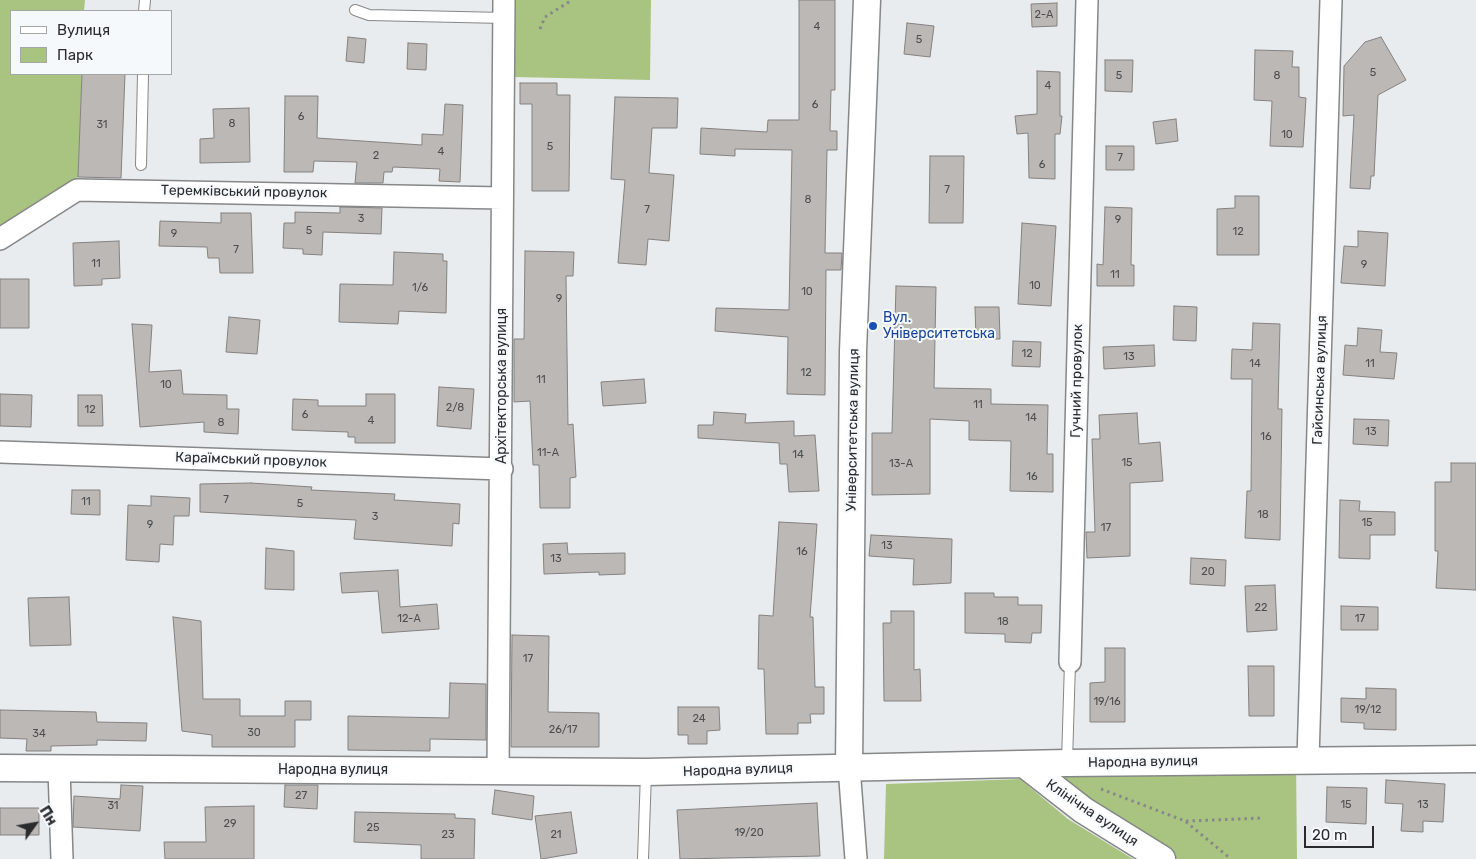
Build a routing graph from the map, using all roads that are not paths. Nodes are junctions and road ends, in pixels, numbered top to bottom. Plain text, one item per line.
1 (867, 0) edge
2 (1087, 0) edge
3 (1331, 0) edge
4 (504, 9) edge
5 (355, 10) dead end
6 (143, 75) edge
7 (141, 165) dead end
8 (502, 198) junction
9 (0, 239) edge
10 (0, 452) edge
11 (502, 469) junction
12 (1070, 662) joint
13 (1476, 759) edge
14 (1308, 760) junction
15 (1067, 763) junction
16 (1024, 764) junction
17 (849, 767) junction
18 (0, 768) edge
19 (59, 769) junction
20 (498, 771) junction
21 (646, 772) junction
22 (62, 859) edge
23 (643, 859) edge
24 (856, 859) edge
25 (1162, 859) edge

1 - 17 street, Університетська вулиця
2 - 12 street, Гучний провулок
3 - 14 street, Гайсинська вулиця
4 - 5 lane
4 - 8 street, Архітекторська вулиця
6 - 7 lane
8 - 9 street, Теремківський провулок
8 - 11 street, Архітекторська вулиця
10 - 11 street, Караїмський провулок
11 - 20 street, Архітекторська вулиця
12 - 15 lane, Гучний провулок
13 - 14 street, Народна вулиця
14 - 15 street, Народна вулиця
15 - 16 street, Народна вулиця
16 - 17 street, Народна вулиця
16 - 25 street, Клінічна вулиця
17 - 21 street, Народна вулиця
17 - 24 street, Університетська вулиця
18 - 19 street, Народна вулиця
19 - 20 street, Народна вулиця
19 - 22 street
20 - 21 street, Народна вулиця
21 - 23 lane

